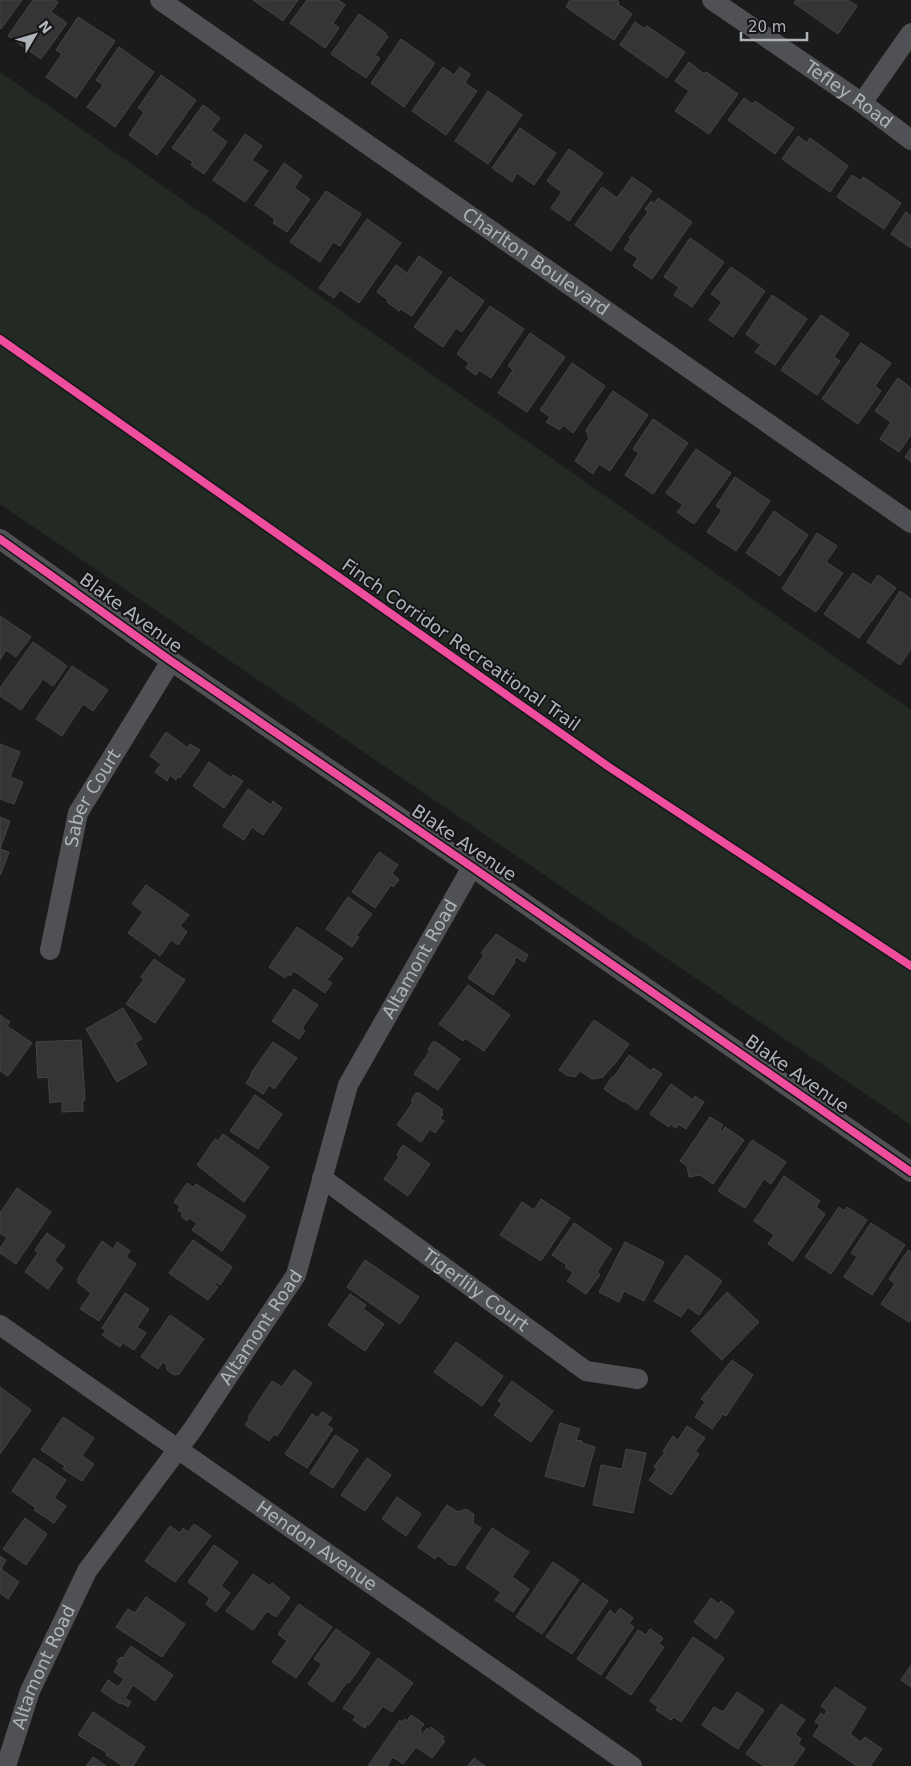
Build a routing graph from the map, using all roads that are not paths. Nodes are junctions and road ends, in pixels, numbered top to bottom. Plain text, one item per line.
1 (160, 0) edge
2 (712, 0) edge
3 (911, 33) edge
4 (862, 103) junction
5 (911, 140) edge
6 (911, 523) edge
7 (0, 538) edge
8 (170, 661) junction
9 (472, 867) junction
10 (50, 950) dead end
11 (911, 1172) edge
12 (322, 1178) junction
13 (0, 1326) edge
14 (638, 1379) dead end
15 (178, 1448) junction
16 (6, 1766) edge
17 (632, 1766) edge

1 - 6 street, Charlton Boulevard
2 - 4 street, Tefley Road
3 - 4 street
4 - 5 street, Tefley Road
7 - 8 street, Blake Avenue
8 - 9 street, Blake Avenue
8 - 10 street, Saber Court
9 - 11 street, Blake Avenue
9 - 12 street, Altamont Road
12 - 14 street, Tigerlily Court
12 - 15 street, Altamont Road
13 - 15 street, Hendon Avenue
15 - 16 street, Altamont Road
15 - 17 street, Hendon Avenue

